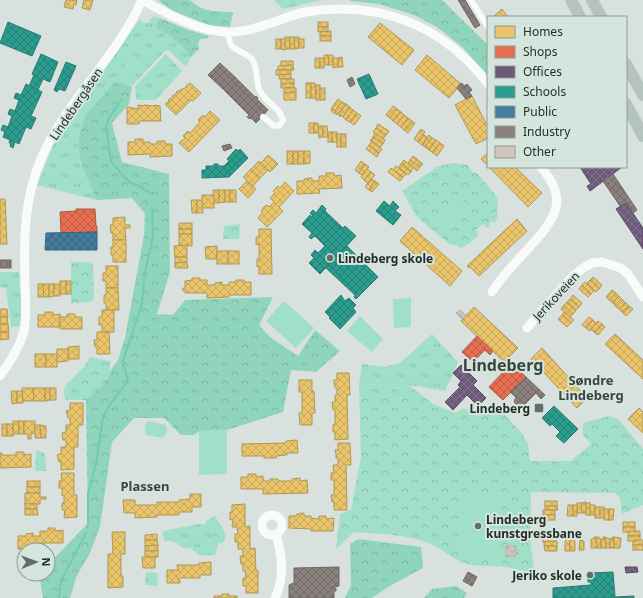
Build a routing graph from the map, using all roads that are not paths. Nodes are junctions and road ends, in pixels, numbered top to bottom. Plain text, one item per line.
1 (142, 0) edge
2 (471, 0) edge
3 (571, 0) edge
4 (592, 0) edge
5 (579, 16) edge
6 (600, 16) edge
7 (487, 25) edge
8 (228, 32) junction
9 (627, 66) edge
10 (487, 83) edge
11 (643, 95) edge
12 (627, 106) edge
13 (263, 117) dead end
14 (643, 136) edge
15 (542, 168) edge
16 (492, 292) dead end
17 (643, 297) edge
18 (527, 328) dead end
19 (0, 376) edge
20 (276, 534) dead end
21 (275, 598) edge

1 - 8 street
1 - 19 street, Lindebergåsen
2 - 7 street
3 - 5 highway
4 - 6 highway
8 - 10 street
8 - 13 street
9 - 11 highway
12 - 14 highway
15 - 16 street
17 - 18 street, Jerikoveien
20 - 21 street

